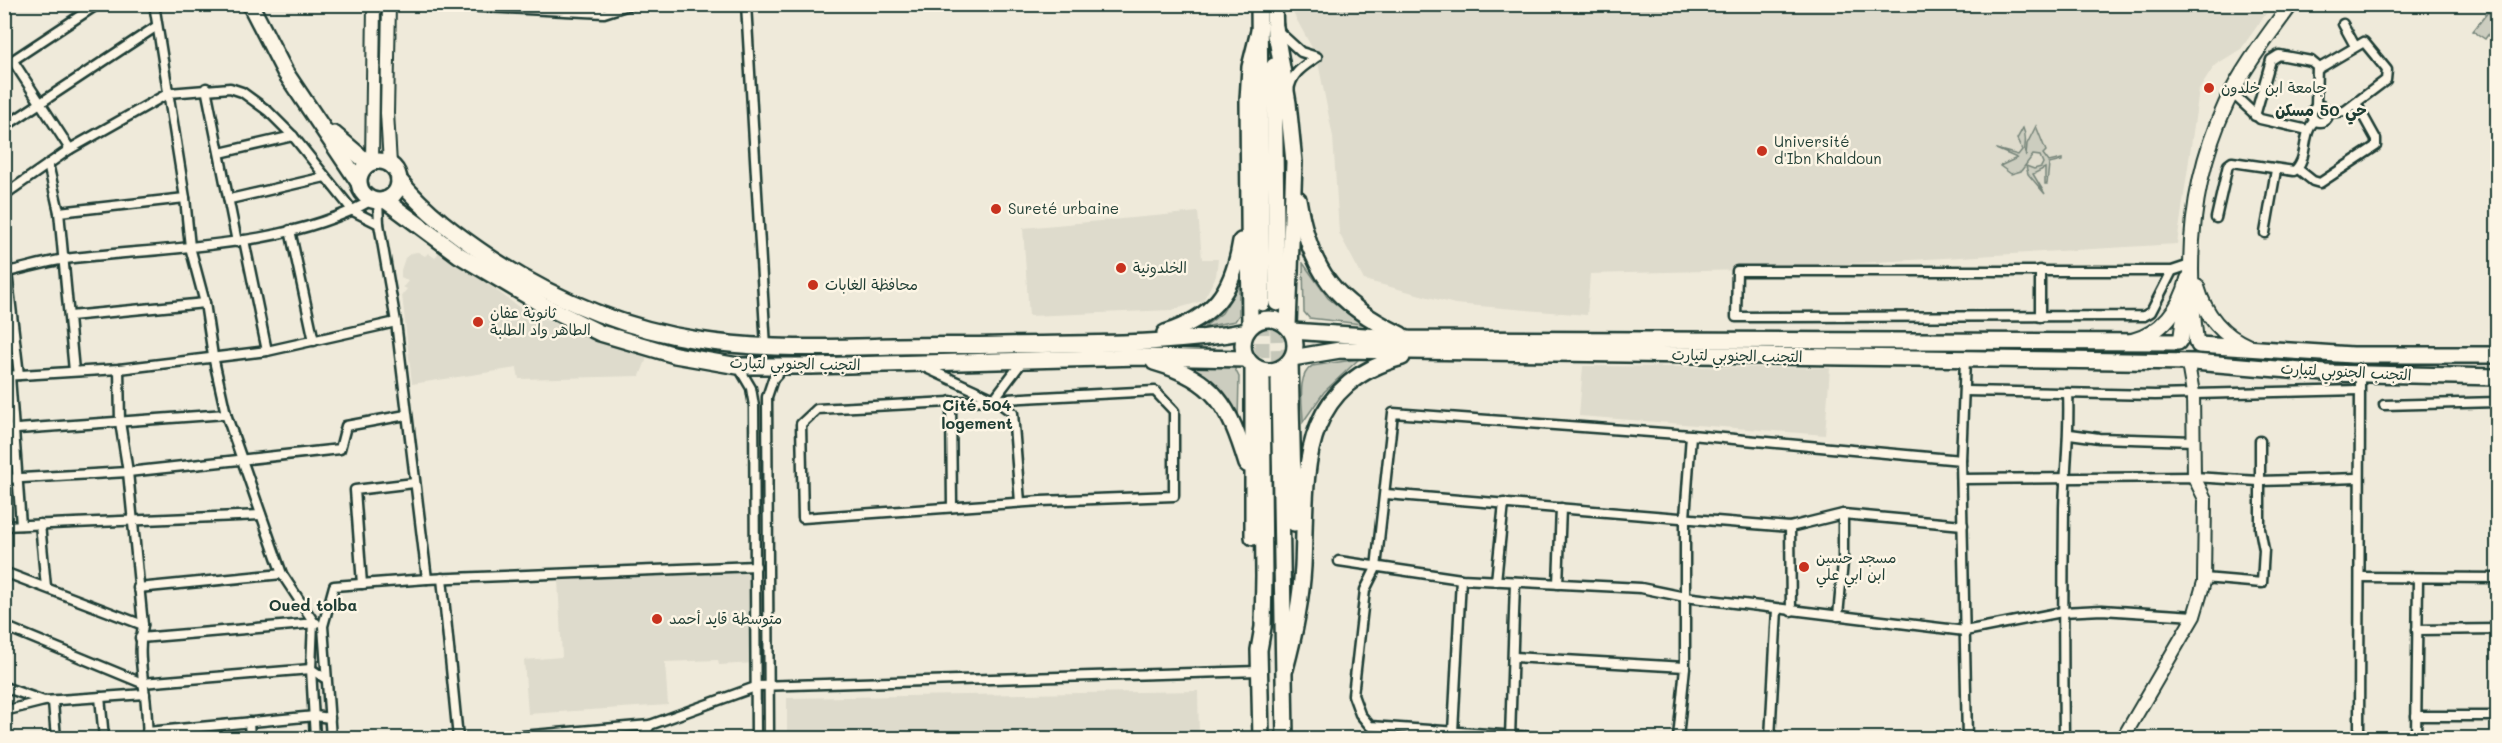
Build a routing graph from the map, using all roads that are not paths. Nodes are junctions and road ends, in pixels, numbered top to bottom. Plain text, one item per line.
1 (98, 4) edge
2 (154, 4) edge
3 (250, 4) edge
4 (374, 4) edge
5 (389, 4) edge
6 (425, 4) edge
7 (632, 4) edge
8 (746, 4) edge
9 (1259, 4) edge
10 (1274, 4) edge
11 (2290, 4) edge
12 (620, 6) edge
13 (2343, 24) dead end
14 (157, 26) junction
15 (1267, 27) junction
16 (2355, 46) junction
17 (7, 64) edge
18 (2318, 69) junction
19 (206, 88) junction
20 (169, 93) junction
21 (2232, 93) junction
22 (1288, 103) junction
23 (2356, 103) junction
24 (39, 105) junction
25 (2316, 106) junction
26 (2328, 113) junction
27 (2255, 116) junction
28 (2315, 120) junction
29 (322, 123) junction
30 (4, 127) edge
31 (2308, 130) junction
32 (293, 136) junction
33 (70, 148) junction
34 (220, 153) junction
35 (370, 162) junction
36 (1294, 162) junction
37 (48, 164) junction
38 (390, 164) junction
39 (1247, 166) junction
40 (2298, 169) junction
41 (2276, 170) junction
42 (325, 177) junction
43 (399, 180) junction
44 (358, 181) junction
45 (4, 195) edge
46 (185, 198) junction
47 (230, 199) junction
48 (378, 200) junction
49 (353, 211) junction
50 (59, 212) junction
51 (2216, 218) dead end
52 (379, 224) junction
53 (290, 230) junction
54 (2265, 233) dead end
55 (241, 241) junction
56 (4, 246) edge
57 (190, 247) junction
58 (63, 260) junction
59 (2190, 265) junction
60 (2040, 270) junction
61 (2172, 271) junction
62 (7, 272) junction
63 (205, 303) junction
64 (1270, 303) tunnel mouth
65 (70, 316) junction
66 (2040, 317) junction
67 (9, 320) edge
68 (396, 322) junction
69 (1248, 329) junction
70 (1290, 329) junction
71 (1409, 339) junction
72 (314, 341) junction
73 (1140, 341) junction
74 (2131, 341) junction
75 (2189, 342) junction
76 (766, 347) junction
77 (2259, 350) junction
78 (267, 351) junction
79 (1415, 354) junction
80 (2498, 355) edge
81 (213, 356) junction
82 (1140, 357) junction
83 (1965, 359) junction
84 (1291, 360) junction
85 (1022, 362) junction
86 (1250, 362) junction
87 (2188, 363) junction
88 (919, 364) junction
89 (786, 365) junction
90 (738, 366) junction
91 (119, 369) junction
92 (74, 371) junction
93 (11, 376) edge
94 (2498, 377) edge
95 (1262, 380) tunnel mouth
96 (1279, 380) tunnel mouth
97 (2360, 382) junction
98 (1965, 391) junction
99 (2068, 393) junction
100 (2193, 393) junction
101 (994, 399) junction
102 (951, 401) junction
103 (2498, 402) edge
104 (2384, 405) dead end
105 (226, 414) junction
106 (406, 415) junction
107 (120, 422) junction
108 (8, 430) edge
109 (2070, 434) junction
110 (1691, 435) junction
111 (2194, 441) junction
112 (2260, 441) dead end
113 (1961, 460) junction
114 (241, 461) junction
115 (128, 472) junction
116 (2194, 477) junction
117 (4, 478) edge
118 (17, 478) junction
119 (1252, 478) junction
120 (2358, 478) junction
121 (1962, 479) junction
122 (2065, 480) junction
123 (2259, 481) junction
124 (414, 483) junction
125 (1386, 494) junction
126 (1020, 502) junction
127 (1504, 503) junction
128 (952, 507) junction
129 (1561, 508) junction
130 (1843, 514) junction
131 (261, 515) junction
132 (1685, 518) junction
133 (131, 519) junction
134 (40, 524) junction
135 (21, 525) junction
136 (1963, 525) junction
137 (4, 526) edge
138 (1790, 527) junction
139 (1339, 561) dead end
140 (756, 566) junction
141 (1376, 568) junction
142 (4, 572) edge
143 (282, 574) junction
144 (2360, 577) junction
145 (442, 578) junction
146 (2204, 578) junction
147 (2418, 578) junction
148 (2498, 578) edge
149 (427, 579) junction
150 (1461, 579) junction
151 (1496, 580) junction
152 (1515, 582) junction
153 (362, 584) junction
154 (1558, 584) junction
155 (46, 587) junction
156 (138, 588) junction
157 (1685, 597) junction
158 (1777, 609) junction
159 (1791, 611) junction
160 (2062, 612) junction
161 (1838, 616) junction
162 (2194, 616) junction
163 (313, 621) junction
164 (142, 625) junction
165 (4, 626) edge
166 (323, 626) junction
167 (2498, 629) edge
168 (2417, 630) junction
169 (1965, 631) junction
170 (140, 638) junction
171 (1259, 650) junction
172 (1514, 657) junction
173 (1685, 668) junction
174 (311, 669) junction
175 (1286, 669) junction
176 (1259, 671) junction
177 (326, 679) junction
178 (142, 683) junction
179 (758, 686) junction
180 (770, 686) junction
181 (4, 687) edge
182 (145, 694) junction
183 (100, 697) junction
184 (44, 701) junction
185 (53, 702) junction
186 (4, 711) edge
187 (315, 716) junction
188 (2416, 716) junction
189 (2498, 716) edge
190 (330, 718) junction
191 (249, 722) junction
192 (650, 725) junction
193 (199, 727) junction
194 (1447, 734) edge
195 (148, 735) edge
196 (1511, 737) edge
197 (56, 738) edge
198 (104, 738) edge
199 (200, 738) edge
200 (250, 738) edge
201 (315, 738) edge
202 (331, 738) edge
203 (458, 738) edge
204 (499, 738) edge
205 (510, 738) edge
206 (643, 738) edge
207 (756, 738) edge
208 (769, 738) edge
209 (1261, 738) edge
210 (1285, 738) edge
211 (1549, 738) edge
212 (1678, 738) edge
213 (1770, 738) edge
214 (1967, 738) edge
215 (2064, 738) edge
216 (2123, 738) edge
217 (2359, 738) edge
218 (2416, 738) edge

1 - 17 street
2 - 14 street
3 - 29 highway
4 - 35 street
5 - 38 street
6 - 12 street
7 - 12 street
8 - 76 street
9 - 15 highway
10 - 15 highway
11 - 21 main road
13 - 16 street
14 - 20 street
14 - 24 street
15 - 22 highway
15 - 22 street
15 - 39 highway
15 - 64 highway
16 - 18 street
16 - 23 street
17 - 24 street
18 - 25 street
18 - 27 street
19 - 20 street
19 - 32 street
19 - 34 street
20 - 33 street
20 - 46 street
21 - 27 street
21 - 59 main road
22 - 36 highway
23 - 26 street
23 - 40 street
24 - 30 street
24 - 33 street
25 - 26 street
25 - 28 street
26 - 28 street
27 - 31 street
28 - 31 street
29 - 35 highway
29 - 44 highway
31 - 40 street
32 - 34 street
32 - 42 street
33 - 37 street
34 - 47 street
35 - 38 highway
35 - 44 highway
36 - 70 highway
36 - 71 highway
37 - 45 street
37 - 50 street
38 - 43 highway
39 - 69 highway
39 - 73 highway
40 - 41 street
41 - 51 street
41 - 54 street
42 - 47 street
42 - 49 street
43 - 48 highway
43 - 76 highway, التجنب الجنوبي لتيارت
44 - 48 highway
46 - 50 street
46 - 57 street
47 - 55 street
48 - 49 street
48 - 52 street
48 - 90 highway, التجنب الجنوبي لتيارت
49 - 52 street
49 - 53 street
50 - 58 street
52 - 68 street
53 - 55 street
53 - 72 street
55 - 57 street
55 - 78 street
56 - 62 street
57 - 58 street
57 - 63 street
58 - 62 street
58 - 65 street
59 - 61 street
59 - 74 main road
59 - 75 main road
59 - 77 main road
60 - 61 street
60 - 66 street
60 - 66 street
61 - 66 street
62 - 67 street
63 - 65 street
63 - 81 street
65 - 92 street
67 - 93 street
68 - 72 street
68 - 106 street
69 - 70 highway
69 - 73 highway, التجنب الجنوبي لتيارت
69 - 86 highway
70 - 71 highway, التجنب الجنوبي لتيارت
70 - 84 highway
71 - 74 highway, التجنب الجنوبي لتيارت
72 - 78 street
73 - 76 highway, التجنب الجنوبي لتيارت
74 - 75 highway, التجنب الجنوبي لتيارت
75 - 77 highway, التجنب الجنوبي لتيارت
75 - 87 highway
75 - 87 highway
77 - 80 highway, التجنب الجنوبي لتيارت
78 - 81 street
79 - 83 highway, التجنب الجنوبي لتيارت
79 - 84 highway, التجنب الجنوبي لتيارت
79 - 175 highway
81 - 91 street
81 - 105 street
82 - 85 highway, التجنب الجنوبي لتيارت
82 - 86 highway, التجنب الجنوبي لتيارت
82 - 119 highway
83 - 87 highway, التجنب الجنوبي لتيارت
83 - 98 street
84 - 86 highway
84 - 175 highway
85 - 88 highway, التجنب الجنوبي لتيارت
85 - 101 street
86 - 119 highway
87 - 97 highway, التجنب الجنوبي لتيارت
87 - 100 street
88 - 89 highway, التجنب الجنوبي لتيارت
88 - 101 street
89 - 90 highway, التجنب الجنوبي لتيارت
89 - 180 street
90 - 140 street
91 - 92 street
91 - 107 street
92 - 93 street
93 - 108 street
94 - 97 highway, التجنب الجنوبي لتيارت
95 - 171 highway
96 - 175 highway
97 - 100 street
97 - 120 street
98 - 99 street
98 - 113 street
99 - 100 street
99 - 109 street
100 - 111 street
101 - 102 street
101 - 126 street
101 - 126 street
102 - 128 street
102 - 128 street
103 - 104 street
105 - 107 street
105 - 114 street
106 - 114 street
106 - 124 street
107 - 108 street
107 - 115 street
108 - 118 street
109 - 111 street
109 - 122 street
110 - 113 street
110 - 125 street
110 - 132 street
111 - 116 street
112 - 123 street
113 - 121 street
114 - 115 street
114 - 131 street
115 - 118 street
115 - 133 street
116 - 122 street
116 - 123 street
116 - 146 street
117 - 118 street
118 - 135 street
119 - 171 highway
120 - 123 street
120 - 144 street
121 - 122 street
121 - 136 street
122 - 160 street
123 - 146 street
124 - 149 street
124 - 153 street
125 - 127 street
125 - 141 street
126 - 128 street
127 - 129 street
127 - 151 street
129 - 132 street
129 - 154 street
130 - 136 street
130 - 138 street
130 - 161 street
131 - 133 street
131 - 143 street
132 - 138 street
132 - 157 street
133 - 134 street
133 - 156 street
134 - 135 street
134 - 155 street
135 - 137 street
136 - 169 street
138 - 159 street
139 - 141 street
140 - 145 street
140 - 179 street
141 - 150 street
141 - 194 street
142 - 155 street
143 - 156 street
143 - 163 street
144 - 147 street
144 - 217 street
145 - 149 street
145 - 203 street
146 - 162 street
147 - 148 street
147 - 168 street
149 - 153 street
150 - 151 street
150 - 194 street
151 - 152 street
152 - 154 street
152 - 172 street
153 - 166 street
154 - 157 street
155 - 164 street
156 - 164 street
157 - 158 street
157 - 173 street
158 - 159 street
158 - 213 street
159 - 161 street
160 - 162 street
160 - 169 street
160 - 215 street
161 - 169 street
162 - 216 street
163 - 166 street
163 - 170 street
163 - 174 street
164 - 170 street
165 - 178 street
166 - 177 street
167 - 168 street
168 - 188 street
169 - 214 street
170 - 178 street
171 - 176 highway
172 - 173 street
172 - 196 street
173 - 212 street
174 - 177 street
174 - 178 street
174 - 187 street
175 - 210 highway
176 - 180 street
176 - 209 highway
177 - 190 street
178 - 182 street
179 - 180 street
179 - 192 street
179 - 207 street
180 - 208 street
181 - 184 street
182 - 183 street
182 - 195 street
183 - 185 street
183 - 198 street
184 - 185 street
184 - 186 street
185 - 197 street
187 - 190 street
187 - 191 street
187 - 201 street
188 - 189 street
188 - 218 street
190 - 202 street
191 - 193 street
191 - 200 street
192 - 205 street
192 - 206 street
193 - 195 street
193 - 199 street
194 - 196 street
196 - 211 street
204 - 205 street

